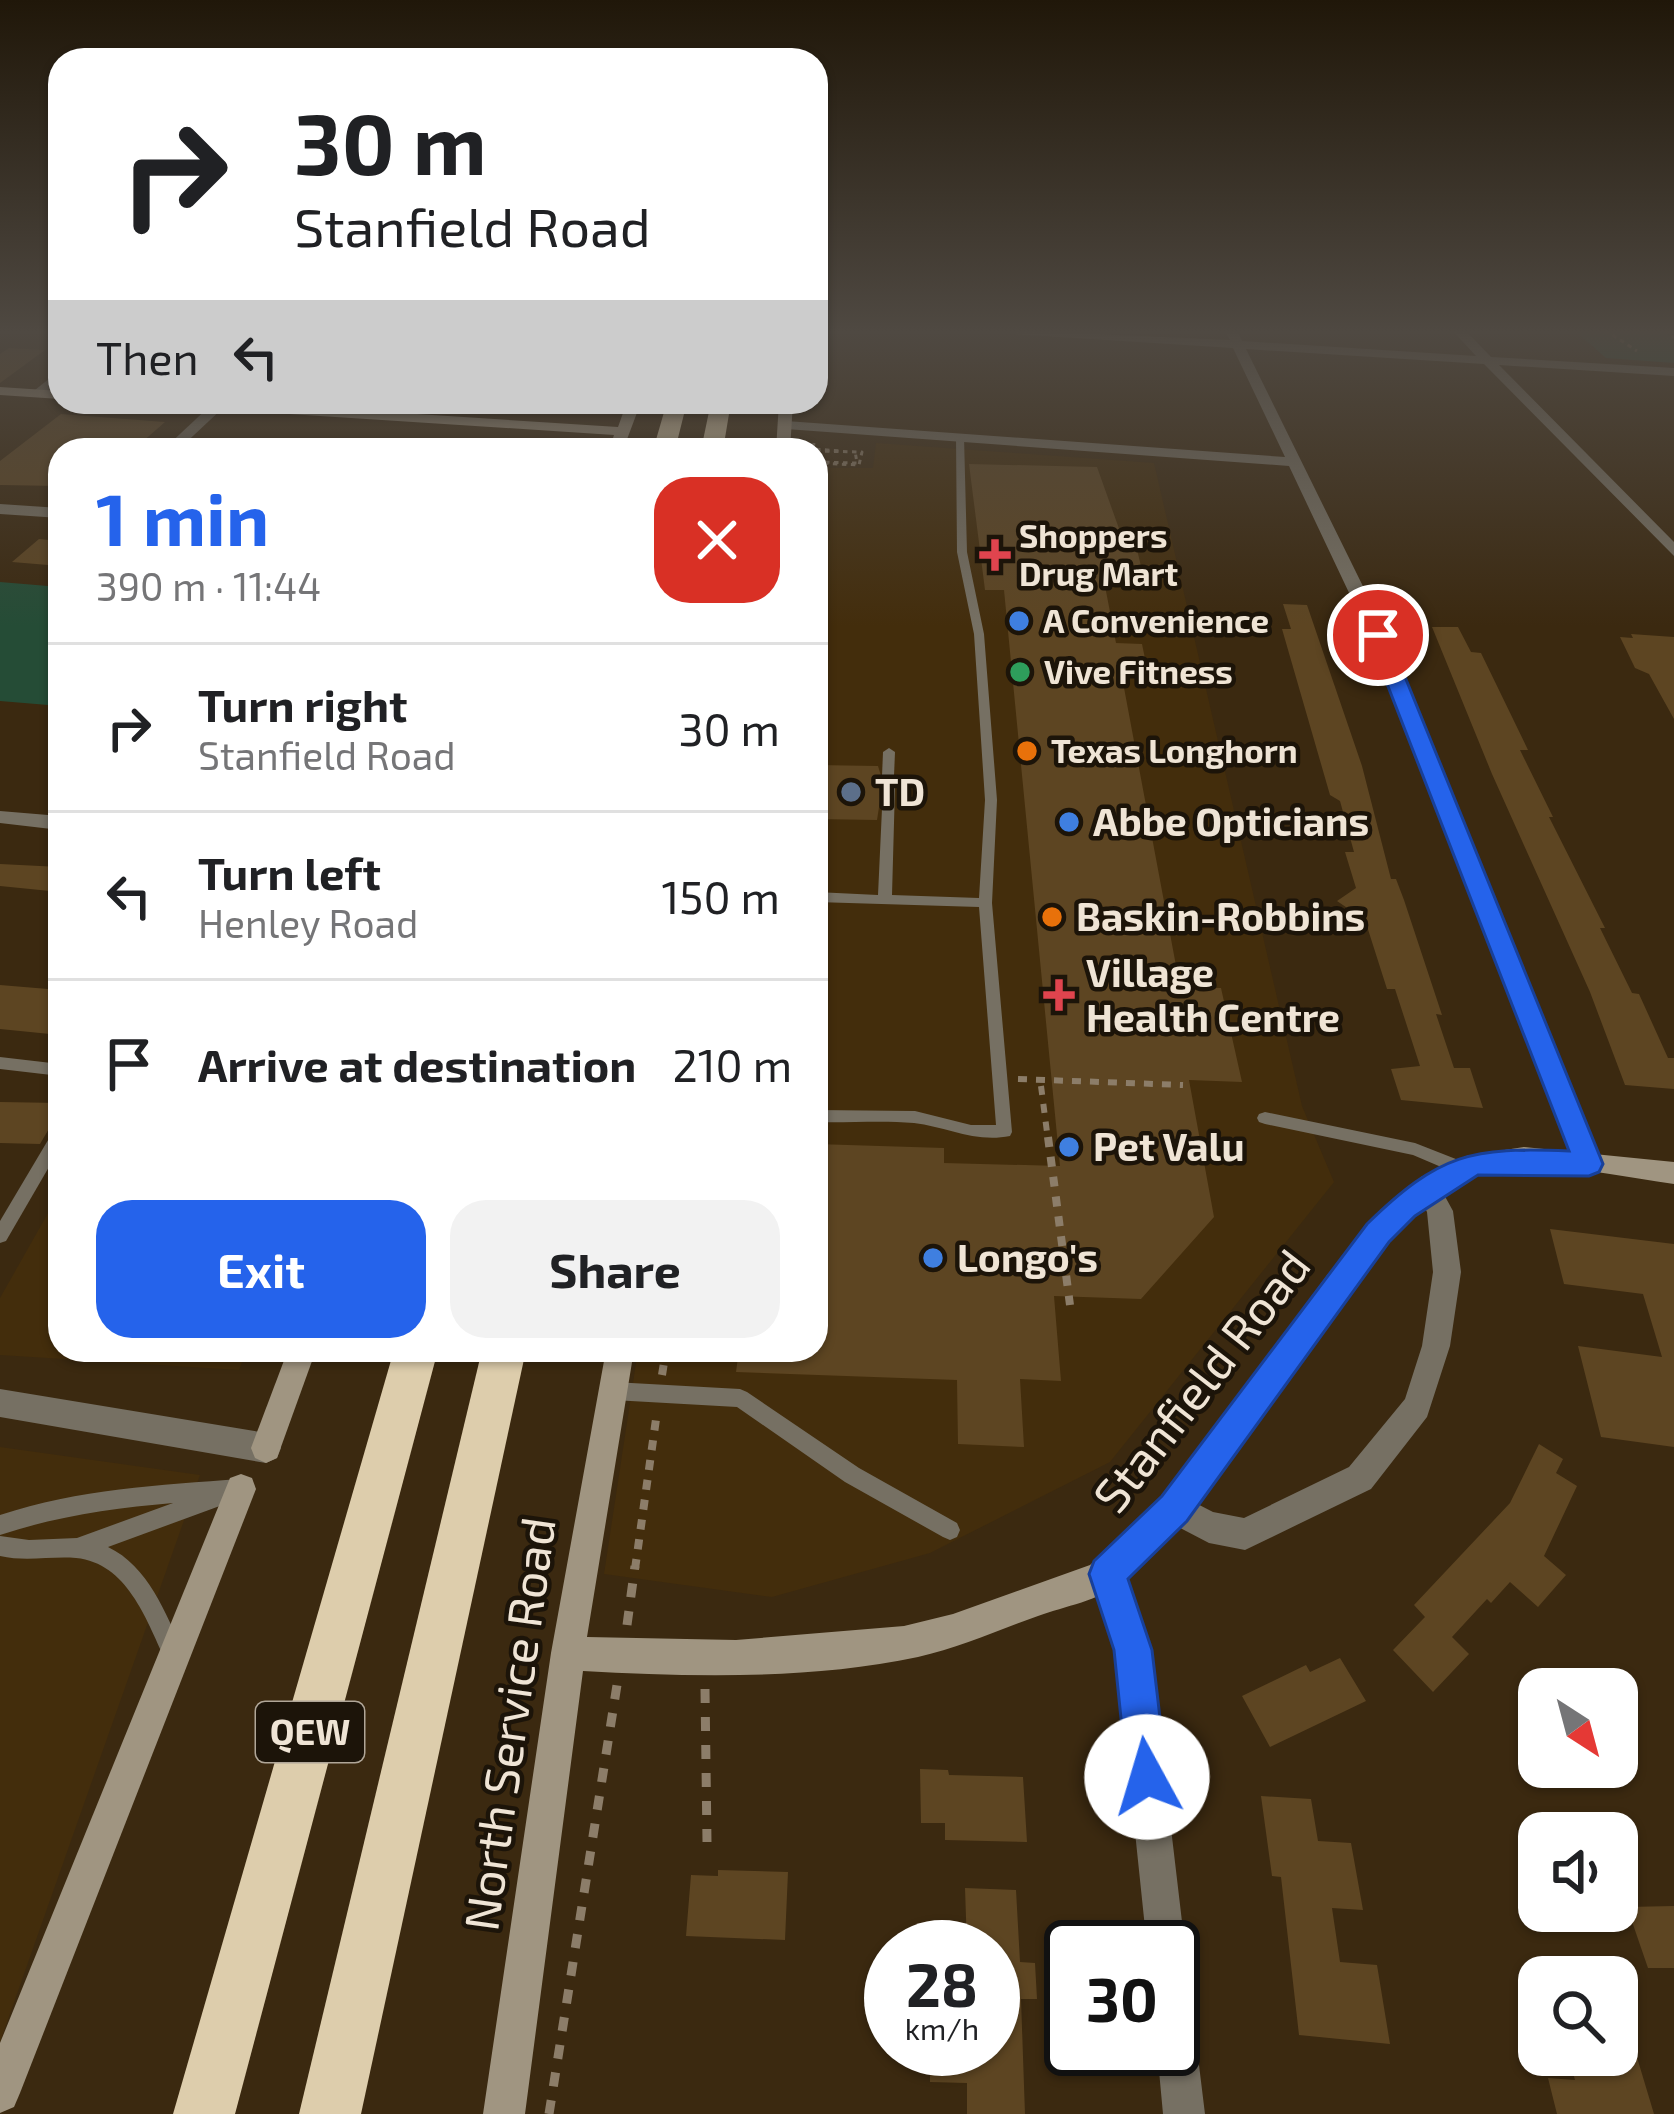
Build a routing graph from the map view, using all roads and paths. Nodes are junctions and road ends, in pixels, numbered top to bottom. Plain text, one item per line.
1 (573, 429) edge
2 (626, 429) edge
3 (839, 429) edge
4 (1281, 429) edge
5 (1554, 429) edge
6 (625, 432) junction
7 (961, 437) junction
8 (622, 438) edge
9 (828, 451) edge
10 (1297, 462) junction
11 (828, 463) edge
12 (828, 463) edge
13 (857, 463) dead end
14 (0, 508) edge
15 (48, 512) edge
16 (1674, 551) edge
17 (889, 752) dead end
18 (0, 817) edge
19 (48, 822) edge
20 (828, 897) edge
21 (885, 899) junction
22 (985, 903) junction
23 (0, 1063) edge
24 (48, 1069) edge
25 (1000, 1078) junction
26 (1183, 1085) dead end
27 (1041, 1086) dead end
28 (828, 1116) edge
29 (1265, 1118) dead end
30 (48, 1154) edge
31 (1589, 1164) junction
32 (1460, 1168) junction
33 (1674, 1173) edge
34 (1427, 1188) junction
35 (0, 1235) edge
36 (1070, 1306) dead end
37 (297, 1362) edge
38 (413, 1362) edge
39 (501, 1362) edge
40 (618, 1362) edge
41 (664, 1362) edge
42 (613, 1391) junction
43 (660, 1393) junction
44 (0, 1403) edge
45 (253, 1468) junction
46 (1174, 1508) junction
47 (0, 1525) edge
48 (950, 1530) dead end
49 (0, 1546) edge
50 (80, 1547) junction
51 (1107, 1574) junction
52 (172, 1652) junction
53 (568, 1653) junction
54 (705, 1654) junction
55 (622, 1657) junction
56 (706, 1842) dead end
57 (1163, 1920) edge
58 (1180, 2076) edge
59 (0, 2093) edge
60 (204, 2114) edge
61 (330, 2114) edge
62 (504, 2114) edge
63 (549, 2114) edge
64 (1184, 2114) edge

1 - 6 street
2 - 6 street
3 - 7 street
4 - 10 street
5 - 16 street
6 - 8 street
7 - 10 street
7 - 22 lane
9 - 11 path, bridge
10 - 31 street
12 - 13 path, bridge
14 - 15 street
17 - 21 lane
18 - 19 street
20 - 21 lane
21 - 22 lane
22 - 25 lane
23 - 24 lane
25 - 26 path
25 - 28 lane
27 - 36 path
29 - 32 lane
30 - 35 lane
31 - 32 street, Stanfield Road
31 - 33 street, Stanfield Road
32 - 34 street, Stanfield Road
34 - 46 street, Stanfield Road
34 - 46 street
37 - 45 street
38 - 60 highway, QEW
39 - 61 highway, QEW
40 - 42 street, North Service Road
41 - 43 path
42 - 43 lane
42 - 53 street, North Service Road
43 - 48 lane
43 - 55 path
44 - 45 street
45 - 47 lane
45 - 50 lane
45 - 52 street
46 - 51 street, Stanfield Road
49 - 50 lane
50 - 52 lane
51 - 54 street, Stanfield Road
51 - 57 street
52 - 59 street
53 - 55 street, Stanfield Road
53 - 62 street, North Service Road
54 - 55 street, Stanfield Road
54 - 56 path
55 - 63 path
58 - 64 street

